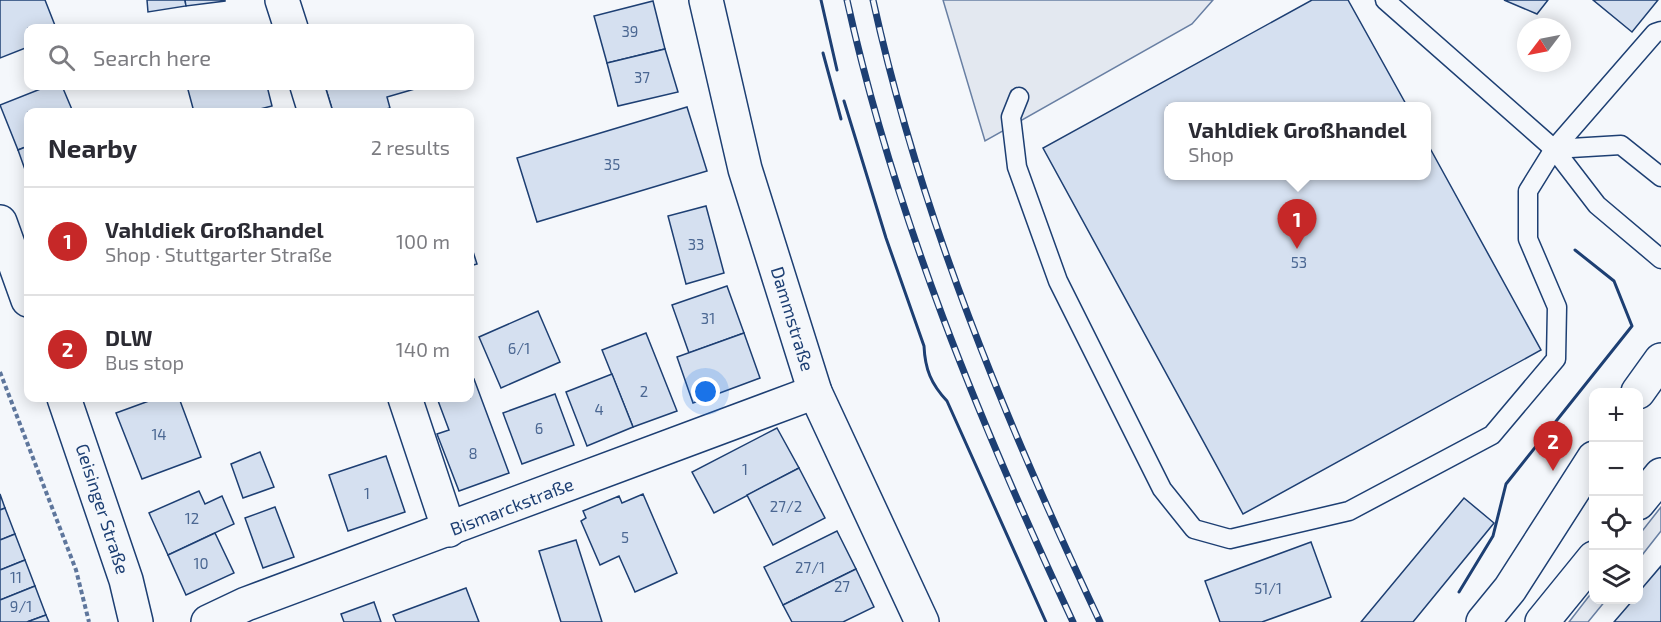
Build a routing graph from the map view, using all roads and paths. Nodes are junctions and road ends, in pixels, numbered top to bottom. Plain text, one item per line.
1 (282, 0) edge
2 (706, 0) edge
3 (1385, 0) edge
4 (290, 24) edge
5 (1659, 30) edge
6 (308, 90) edge
7 (1019, 97) dead end
8 (314, 108) edge
9 (1554, 149) junction
10 (1661, 177) edge
11 (0, 222) edge
12 (1661, 259) edge
13 (24, 289) edge
14 (1661, 360) edge
15 (0, 372) edge
16 (1641, 388) edge
17 (815, 392) junction
18 (65, 402) edge
19 (406, 402) edge
20 (1589, 464) edge
21 (1661, 475) edge
22 (1643, 497) edge
23 (449, 530) junction
24 (1589, 563) edge
25 (90, 622) edge
26 (136, 622) edge
27 (208, 622) edge
28 (922, 622) edge
29 (1483, 622) edge
30 (1542, 622) edge

1 - 4 street
2 - 17 street, Dammstraße
3 - 9 lane
5 - 9 lane
6 - 8 street
7 - 9 lane
9 - 10 lane
9 - 12 lane
11 - 13 street
14 - 16 street
15 - 25 path
17 - 23 street, Bismarckstraße
17 - 28 street, Dammstraße
18 - 26 street, Geisinger Straße
19 - 23 street
20 - 29 street
21 - 22 street
23 - 27 street, Bismarckstraße
24 - 30 street

